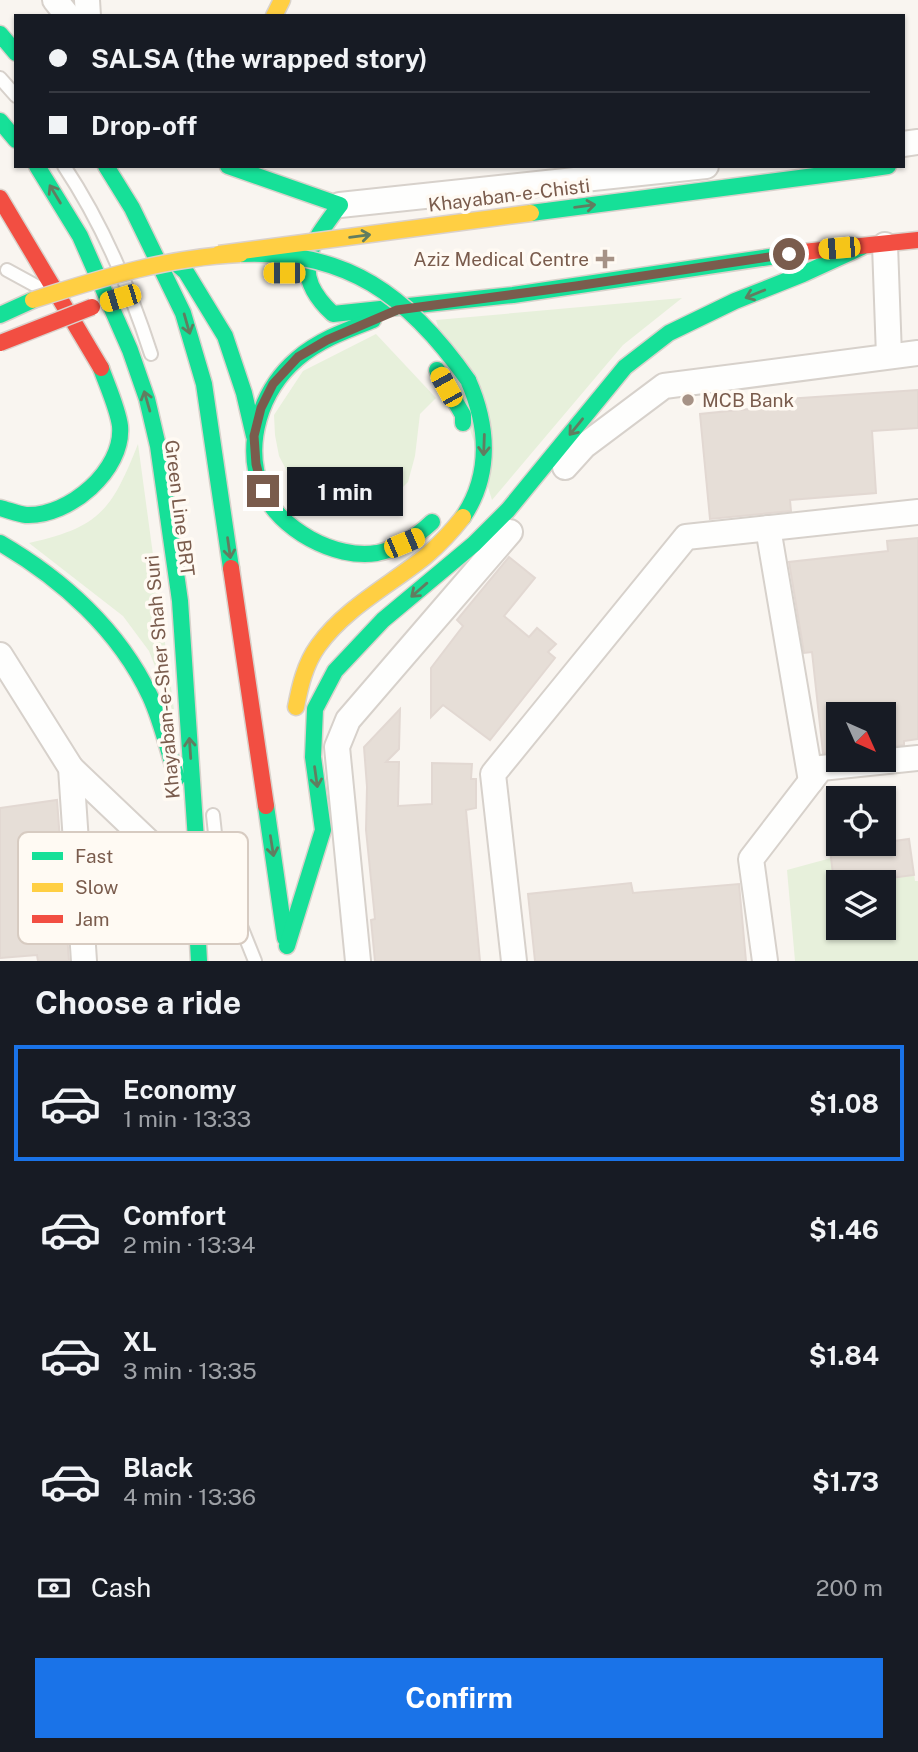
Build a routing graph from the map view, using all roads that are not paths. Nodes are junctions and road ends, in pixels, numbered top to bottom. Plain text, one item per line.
1 (55, 0) edge
2 (66, 14) edge
3 (0, 34) edge
4 (14, 51) edge
5 (0, 78) edge
6 (14, 94) edge
7 (0, 121) edge
8 (14, 138) edge
9 (38, 168) edge
10 (65, 168) edge
11 (107, 168) edge
12 (234, 168) edge
13 (687, 168) edge
14 (874, 168) edge
15 (0, 198) edge
16 (340, 205) junction
17 (148, 240) junction
18 (918, 240) edge
19 (874, 246) junction
20 (219, 254) junction
21 (0, 258) edge
22 (4, 273) edge
23 (209, 275) dead end
24 (295, 275) dead end
25 (326, 282) dead end
26 (352, 294) dead end
27 (62, 300) junction
28 (0, 315) edge
29 (396, 316) junction
30 (0, 344) edge
31 (918, 353) edge
32 (889, 356) junction
33 (429, 360) dead end
34 (157, 372) dead end
35 (465, 435) dead end
36 (254, 436) junction
37 (0, 508) edge
38 (445, 509) dead end
39 (918, 512) edge
40 (768, 528) junction
41 (0, 542) edge
42 (186, 545) dead end
43 (197, 654) dead end
44 (0, 655) edge
45 (293, 728) dead end
46 (918, 758) edge
47 (71, 768) junction
48 (811, 781) junction
49 (212, 803) dead end
50 (75, 832) edge
51 (138, 832) edge
52 (193, 832) edge
53 (195, 832) edge
54 (215, 832) edge
55 (295, 863) dead end
56 (248, 941) edge
57 (287, 953) edge
58 (256, 961) edge
59 (358, 961) edge
60 (514, 961) edge
61 (765, 961) edge

1 - 2 street
3 - 4 main road
5 - 6 lane
7 - 8 main road
53 -> 9 main road, Khayaban-e-Sher Shah Suri
10 - 34 lane
11 - 17 main road
12 - 16 main road
13 - 16 street
20 -> 14 main road, Khayaban-e-Chisti, bridge
15 - 27 main road
16 - 29 main road
17 - 36 main road
17 -> 57 main road
18 - 19 main road
19 - 29 main road
19 - 32 street
19 -> 57 main road
20 - 28 main road, bridge
20 -> 45 main road, bridge
21 - 22 lane
22 - 27 lane
23 - 30 main road, bridge
24 - 25 main road
26 - 29 main road
27 - 37 main road
29 - 36 main road
31 - 32 street
32 - 59 street
33 - 35 main road
36 - 38 main road
39 - 40 street
40 - 48 street
40 - 60 street
41 - 52 main road
42 - 43 lane, Green Line BRT
44 - 47 street
46 - 48 street
47 - 50 street
47 - 51 street
48 - 61 street
49 - 54 lane
55 - 57 main road
56 - 58 lane

